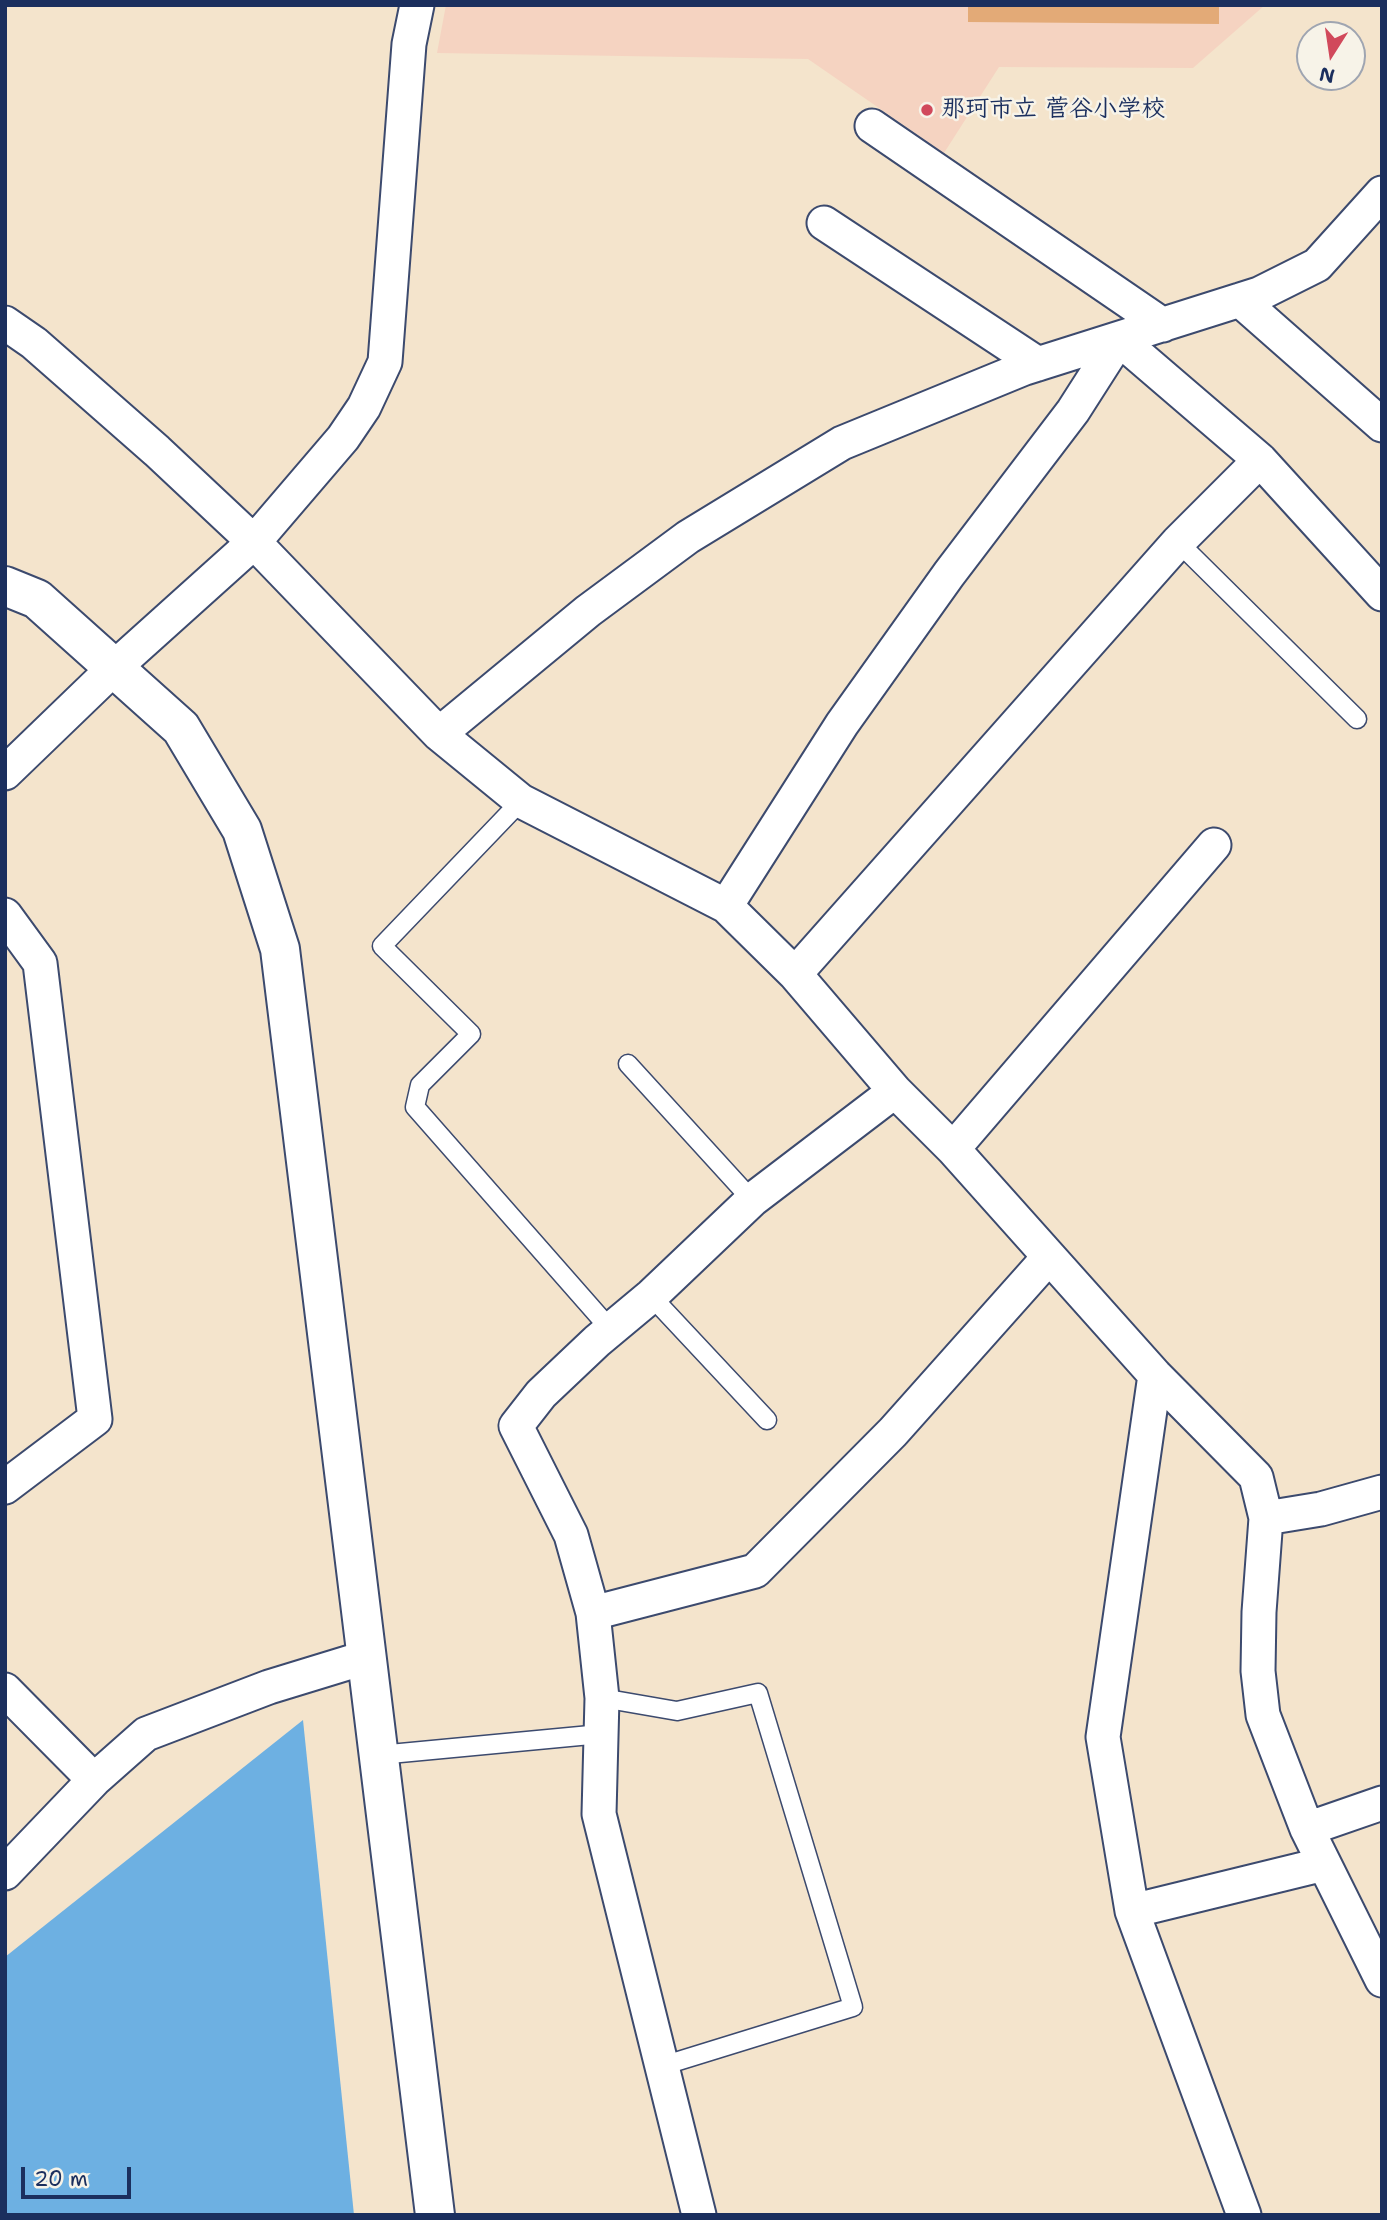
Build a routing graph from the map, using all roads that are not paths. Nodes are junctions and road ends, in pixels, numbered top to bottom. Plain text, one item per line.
1 (417, 5) edge
2 (872, 126) dead end
3 (1382, 193) edge
4 (824, 223) dead end
5 (1240, 300) junction
6 (5, 323) edge
7 (1163, 325) junction
8 (1119, 339) junction
9 (1038, 364) junction
10 (1382, 425) edge
11 (1260, 460) junction
12 (254, 542) junction
13 (1178, 542) junction
14 (5, 586) edge
15 (1382, 594) edge
16 (115, 667) junction
17 (1357, 719) dead end
18 (439, 734) junction
19 (5, 773) edge
20 (520, 801) junction
21 (1214, 845) dead end
22 (726, 906) junction
23 (5, 915) edge
24 (796, 974) junction
25 (628, 1064) dead end
26 (895, 1091) junction
27 (953, 1149) junction
28 (751, 1200) junction
29 (1049, 1257) junction
30 (651, 1296) junction
31 (611, 1330) junction
32 (1155, 1375) junction
33 (768, 1420) dead end
34 (5, 1488) edge
35 (1382, 1492) edge
36 (1266, 1518) junction
37 (593, 1613) junction
38 (367, 1657) junction
39 (5, 1690) edge
40 (602, 1698) junction
41 (601, 1734) junction
42 (379, 1755) junction
43 (94, 1780) junction
44 (1382, 1803) edge
45 (1307, 1829) junction
46 (1324, 1864) junction
47 (5, 1873) edge
48 (1132, 1911) junction
49 (1382, 1980) edge
50 (662, 2066) junction
51 (435, 2215) edge
52 (699, 2215) edge
53 (1244, 2215) edge

1 - 12 street
2 - 7 street
3 - 5 street
4 - 9 street
5 - 7 street
5 - 10 street
6 - 12 street
7 - 8 street
8 - 9 street
8 - 11 street
8 - 22 street
9 - 18 street
11 - 13 street
11 - 15 street
12 - 16 street
12 - 18 street
13 - 17 lane
13 - 24 street
14 - 16 street
16 - 19 street
16 - 38 street
18 - 20 street
20 - 22 street
20 - 31 lane
21 - 27 street
22 - 24 street
23 - 34 street
24 - 26 street
25 - 28 lane
26 - 27 street
26 - 28 street
27 - 29 street
28 - 30 street
29 - 32 street
29 - 37 street
30 - 31 street
30 - 33 lane
31 - 37 street
32 - 36 street
32 - 48 street
35 - 36 street
36 - 45 street
37 - 40 street
38 - 42 street
38 - 43 street
39 - 43 street
40 - 41 street
40 - 50 lane
41 - 42 lane
41 - 50 street
42 - 51 street
43 - 47 street
44 - 45 street
45 - 46 street
46 - 48 street
46 - 49 street
48 - 53 street
50 - 52 street

